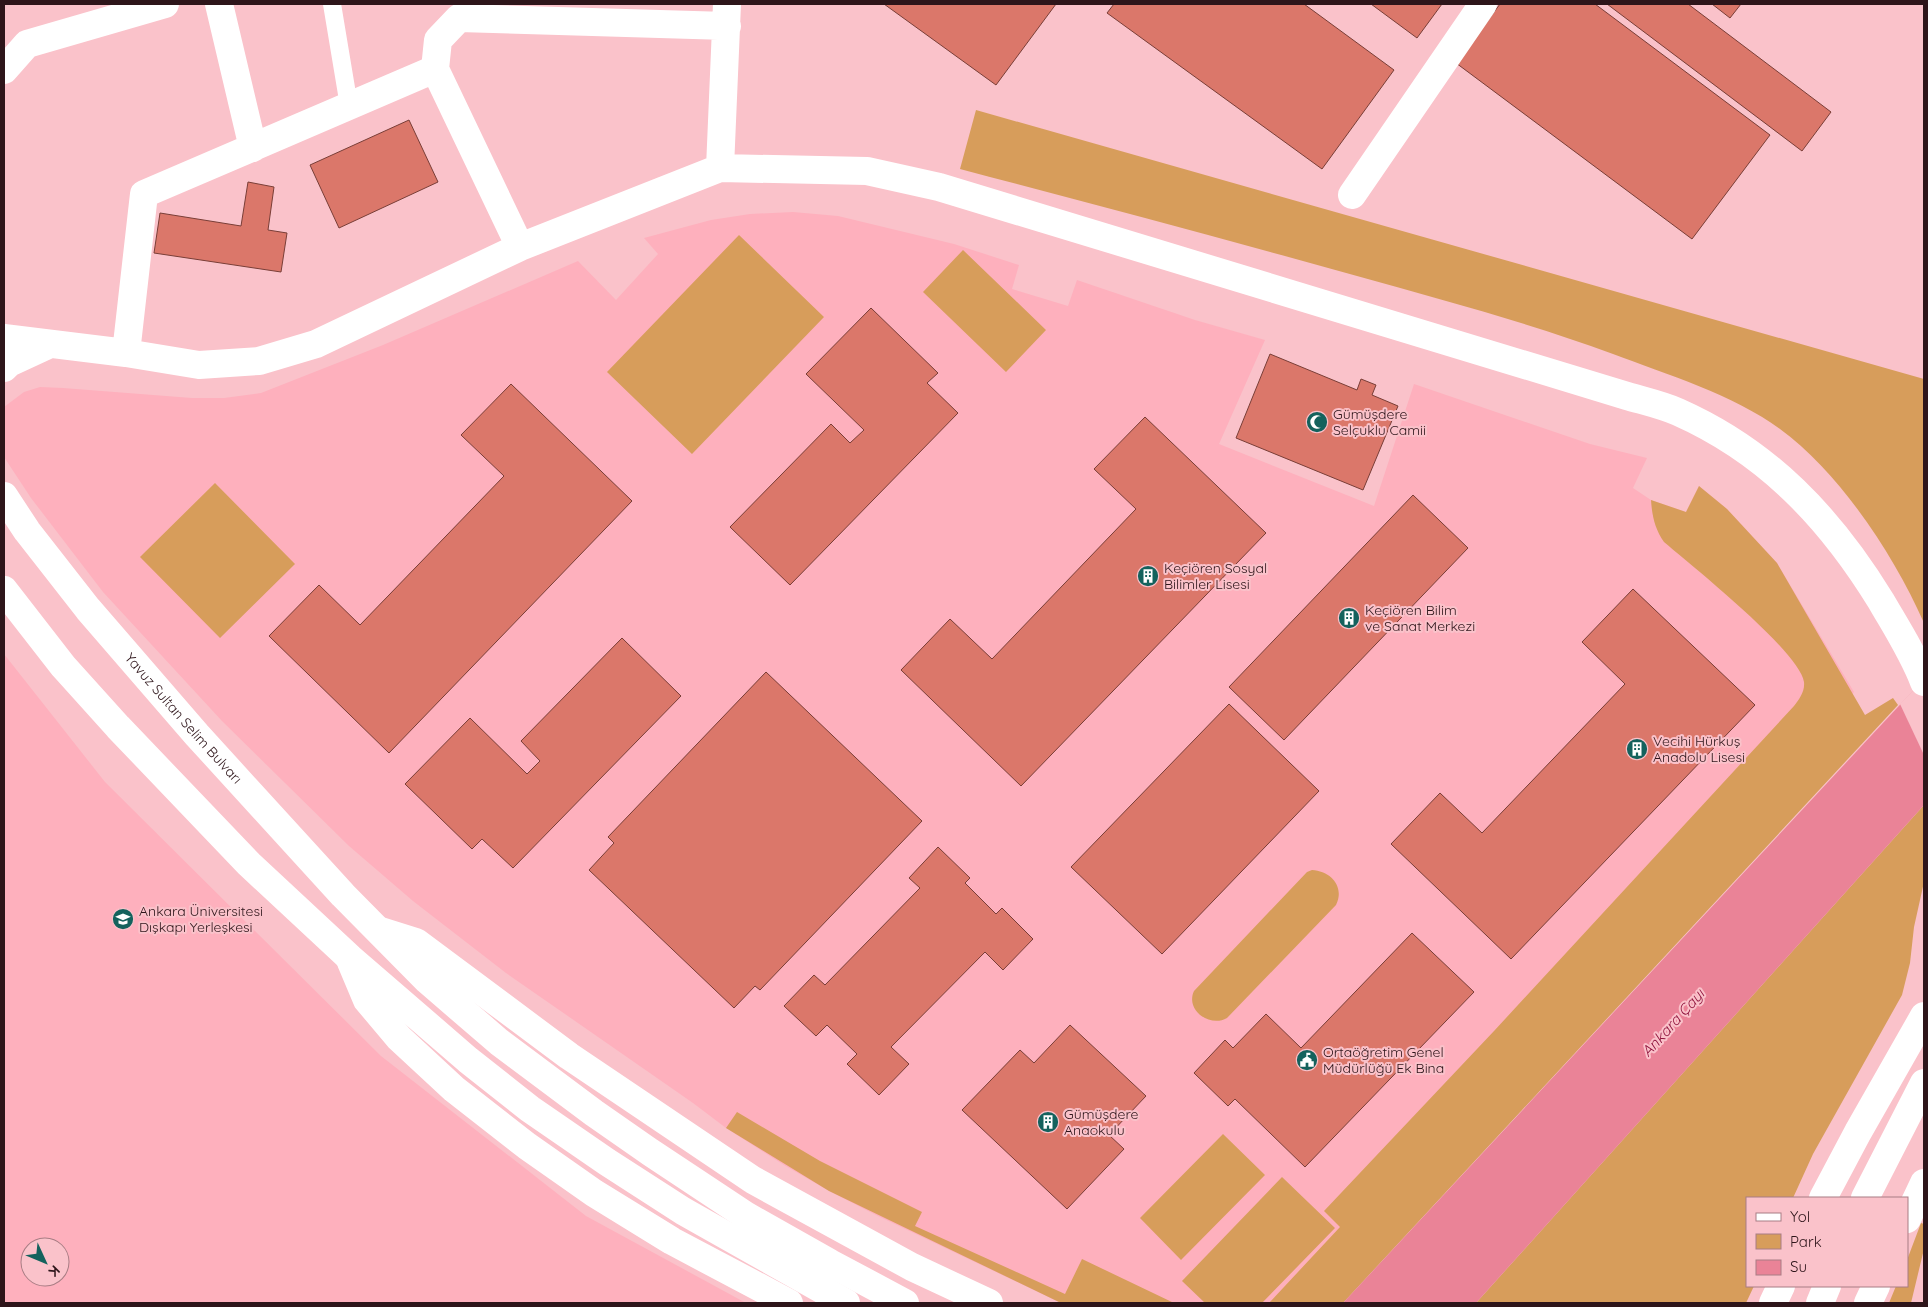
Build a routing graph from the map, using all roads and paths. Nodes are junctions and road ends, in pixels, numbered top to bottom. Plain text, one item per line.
1 (165, 4) edge
2 (218, 4) edge
3 (332, 4) edge
4 (1483, 4) edge
5 (727, 15) edge
6 (435, 68) junction
7 (4, 70) edge
8 (349, 106) junction
9 (253, 148) junction
10 (720, 168) junction
11 (1352, 195) dead end
12 (520, 246) junction
13 (4, 338) edge
14 (50, 344) junction
15 (126, 353) junction
16 (4, 368) edge
17 (4, 496) edge
18 (4, 590) edge
19 (1924, 681) edge
20 (377, 930) junction
21 (350, 958) junction
22 (1924, 1016) edge
23 (1924, 1083) edge
24 (1924, 1183) edge
25 (1824, 1197) edge
26 (1866, 1197) edge
27 (1908, 1217) edge
28 (1781, 1287) edge
29 (1827, 1287) edge
30 (1876, 1287) edge
31 (789, 1303) edge
32 (846, 1303) edge
33 (905, 1303) edge
34 (989, 1303) edge
35 (1773, 1303) edge
36 (1820, 1303) edge
37 (1868, 1303) edge

1 - 7 main road
2 - 9 main road
3 - 8 lane
4 - 11 main road
5 - 6 main road
5 - 10 main road
6 - 8 main road
6 - 12 main road
8 - 9 main road
9 - 15 main road
10 - 12 main road
10 - 19 main road
12 - 15 main road
13 - 14 main road
14 - 15 main road
14 - 16 main road
17 - 20 main road, Yavuz Sultan Selim Bulvarı
18 - 21 main road
20 - 33 main road, Yavuz Sultan Selim Bulvarı
20 - 34 main road
21 - 31 main road
21 - 32 main road
22 - 25 main road
23 - 26 main road
24 - 27 main road
28 - 35 main road
29 - 36 main road
30 - 37 main road

